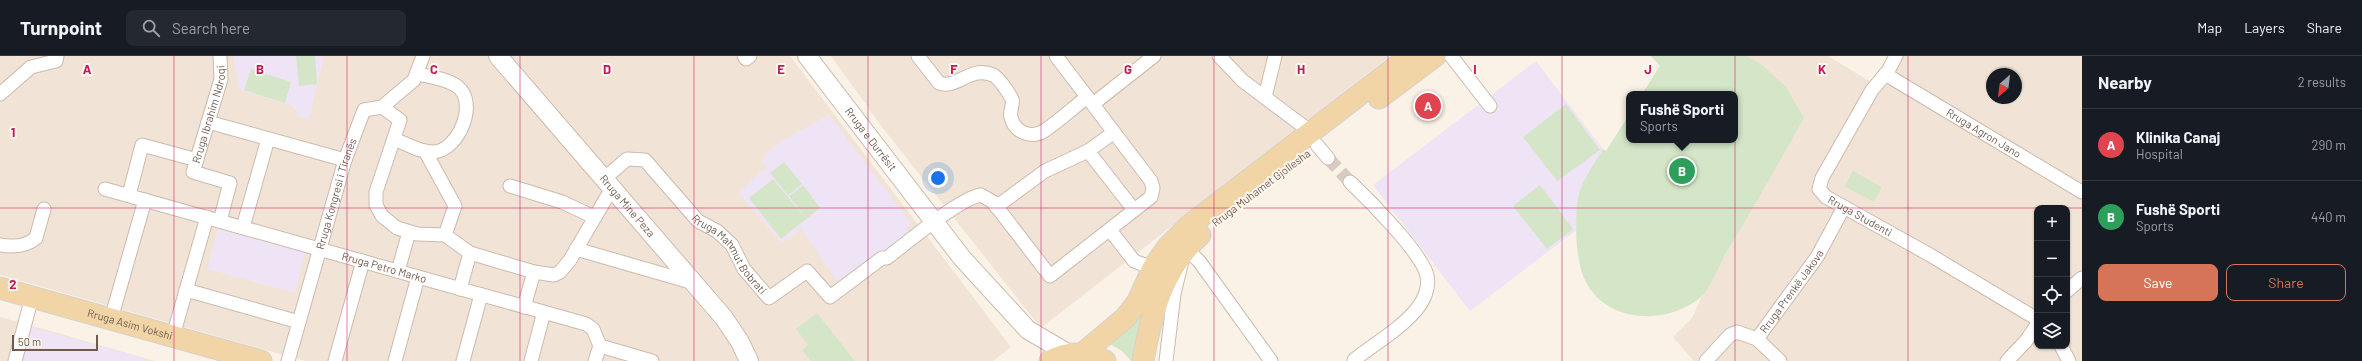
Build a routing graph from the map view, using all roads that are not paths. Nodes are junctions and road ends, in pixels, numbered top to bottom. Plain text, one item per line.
1 (57, 56) edge
2 (220, 56) edge
3 (423, 56) edge
4 (498, 56) edge
5 (744, 56) edge
6 (750, 56) edge
7 (807, 56) edge
8 (918, 56) edge
9 (1056, 56) edge
10 (1154, 56) edge
11 (1219, 56) edge
12 (1275, 56) edge
13 (1410, 56) edge
14 (1434, 56) edge
15 (1451, 56) edge
16 (1896, 56) edge
17 (418, 74) junction
18 (1885, 74) junction
19 (0, 94) edge
20 (1265, 97) junction
21 (1090, 101) junction
22 (1490, 106) dead end
23 (382, 107) junction
24 (208, 122) junction
25 (1113, 133) junction
26 (268, 139) junction
27 (394, 139) junction
28 (1319, 145) junction
29 (424, 151) junction
30 (1088, 151) junction
31 (197, 160) junction
32 (345, 160) junction
33 (1350, 182) tunnel mouth
34 (608, 183) junction
35 (510, 186) dead end
36 (105, 188) dead end
37 (2082, 192) edge
38 (128, 195) junction
39 (144, 200) junction
40 (996, 207) junction
41 (1844, 207) junction
42 (44, 209) dead end
43 (1134, 210) junction
44 (206, 217) junction
45 (594, 217) junction
46 (220, 221) junction
47 (934, 222) junction
48 (243, 227) junction
49 (1110, 230) junction
50 (409, 232) junction
51 (445, 235) junction
52 (0, 245) edge
53 (1185, 248) junction
54 (320, 249) junction
55 (576, 249) junction
56 (470, 253) junction
57 (363, 261) junction
58 (1153, 268) junction
59 (398, 271) junction
60 (534, 272) junction
61 (418, 277) junction
62 (2082, 278) edge
63 (694, 283) junction
64 (0, 288) edge
65 (2070, 288) edge
66 (460, 289) junction
67 (186, 290) junction
68 (481, 295) junction
69 (0, 302) edge
70 (31, 304) junction
71 (524, 307) junction
72 (544, 312) junction
73 (2034, 317) edge
74 (111, 319) junction
75 (299, 322) junction
76 (2034, 329) edge
77 (173, 336) junction
78 (1757, 339) junction
79 (600, 346) junction
80 (2063, 349) edge
81 (1076, 354) junction
82 (1354, 360) dead end
83 (15, 361) edge
84 (210, 361) edge
85 (261, 361) edge
86 (288, 361) edge
87 (335, 361) edge
88 (395, 361) edge
89 (463, 361) edge
90 (531, 361) edge
91 (595, 361) edge
92 (652, 361) edge
93 (749, 361) edge
94 (1050, 361) edge
95 (1105, 361) edge
96 (1143, 361) edge
97 (1166, 361) edge
98 (1271, 361) edge
99 (1706, 361) edge
100 (1780, 361) edge
101 (2007, 361) edge
102 (2069, 361) edge

1 - 19 street
2 - 24 street, Rruga Ibrahim Ndroqi
3 - 17 street, Rruga Kongresi i Tiranës
4 - 34 main road, Rruga Mine Peza
5 - 6 street
7 - 47 main road, Rruga e Durrësit
8 - 21 street
9 - 21 street
10 - 21 street
11 - 20 street
12 - 20 street
13 - 28 main road, Rruga Muhamet Gjollesha
14 - 28 main road, Rruga Muhamet Gjollesha
15 - 22 street
16 - 18 street, Rruga Studenti
17 - 23 street, Rruga Kongresi i Tiranës
17 - 29 street
18 - 37 street, Rruga Agron Jano
18 - 41 street, Rruga Studenti
20 - 28 street
21 - 25 street
23 - 27 street
23 - 32 street, Rruga Kongresi i Tiranës
24 - 26 street
24 - 31 street, Rruga Ibrahim Ndroqi
25 - 30 street
25 - 43 street
26 - 32 street
26 - 48 street
27 - 29 street
27 - 50 street
28 - 53 main road, Rruga Muhamet Gjollesha
28 - 58 main road, Rruga Muhamet Gjollesha
29 - 51 street
30 - 40 street
30 - 43 street
31 - 38 street, Rruga Ibrahim Ndroqi
31 - 46 street
32 - 54 street, Rruga Kongresi i Tiranës
33 - 82 street
34 - 45 street, Rruga Mahmut Bobrati
34 - 47 street, Rruga Mahmut Bobrati
34 - 63 main road, Rruga Mine Peza
35 - 45 street
36 - 38 street, Rruga Petro Marko
38 - 39 street, Rruga Petro Marko
39 - 44 street, Rruga Petro Marko
39 - 74 street
40 - 47 street
40 - 49 street
41 - 73 street, Rruga Studenti
41 - 78 street, Rruga Prenkë Jakova
42 - 52 street
43 - 49 street
44 - 46 street, Rruga Petro Marko
44 - 67 street
45 - 55 street, Rruga Mahmut Bobrati
46 - 48 street, Rruga Petro Marko
47 - 81 main road, Rruga e Durrësit
48 - 54 street, Rruga Petro Marko
49 - 58 street
50 - 51 street
50 - 59 street
51 - 56 street
53 - 96 main road, Rruga Muhamet Gjollesha
53 - 97 street
53 - 98 street
54 - 57 street, Rruga Petro Marko
54 - 75 street, Rruga Kongresi i Tiranës
55 - 60 street, Rruga Mahmut Bobrati
55 - 63 street
56 - 60 street
56 - 66 street
57 - 59 street, Rruga Petro Marko
57 - 87 street
58 - 81 main road, Rruga Muhamet Gjollesha
59 - 61 street, Rruga Petro Marko
60 - 71 street
61 - 66 street, Rruga Petro Marko
61 - 88 street
62 - 65 street
63 - 93 main road, Rruga Mine Peza
64 - 70 main road, Rruga Asim Vokshi
66 - 68 street, Rruga Petro Marko
67 - 75 street
67 - 77 street
68 - 71 street, Rruga Petro Marko
68 - 89 street
69 - 70 main road, Rruga Asim Vokshi
70 - 74 main road, Rruga Asim Vokshi
70 - 83 street
70 - 84 main road, Rruga Asim Vokshi
71 - 72 street, Rruga Petro Marko
72 - 79 street, Rruga Petro Marko
72 - 90 street
74 - 77 main road, Rruga Asim Vokshi
75 - 86 street, Rruga Kongresi i Tiranës
76 - 101 street
77 - 85 main road, Rruga Asim Vokshi
78 - 99 street, Rruga Prenkë Jakova
78 - 100 street
79 - 91 street
79 - 92 street
80 - 102 street
81 - 94 main road
81 - 95 main road

